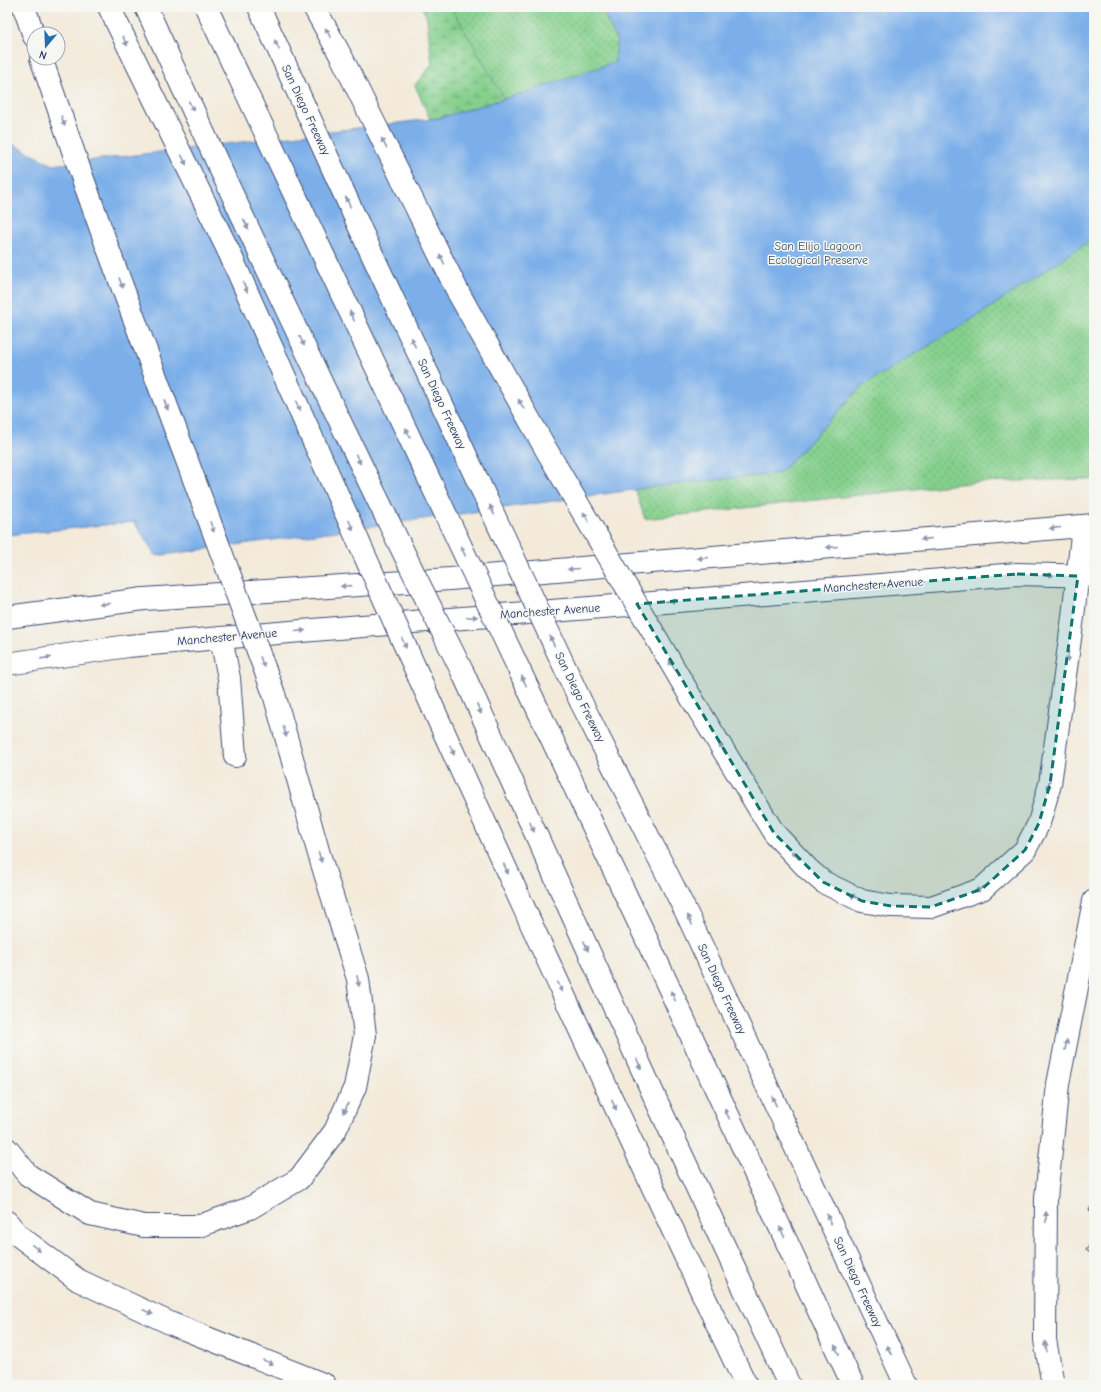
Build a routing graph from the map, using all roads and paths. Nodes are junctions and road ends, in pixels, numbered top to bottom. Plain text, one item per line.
1 (24, 7) edge
2 (109, 7) edge
3 (146, 7) edge
4 (206, 7) edge
5 (259, 7) edge
6 (314, 7) edge
7 (31, 26) edge
8 (44, 66) edge
9 (1089, 525) edge
10 (1086, 576) edge
11 (7, 616) edge
12 (221, 638) junction
13 (7, 664) edge
14 (235, 756) dead end
15 (1094, 901) edge
16 (7, 1149) edge
17 (7, 1222) edge
18 (325, 1385) edge
19 (746, 1385) edge
20 (789, 1385) edge
21 (853, 1385) edge
22 (906, 1385) edge
23 (1053, 1385) edge

1 - 7 main road
2 -> 19 main road, bridge
3 -> 20 main road, bridge
21 -> 4 main road, bridge
22 -> 5 main road, San Diego Freeway, bridge
10 -> 6 main road, bridge
8 -> 16 main road, bridge
9 - 10 main road
9 -> 11 main road
12 -> 10 main road, Manchester Avenue
13 -> 12 main road, Manchester Avenue
12 - 14 main road
23 -> 15 main road
17 -> 18 main road

